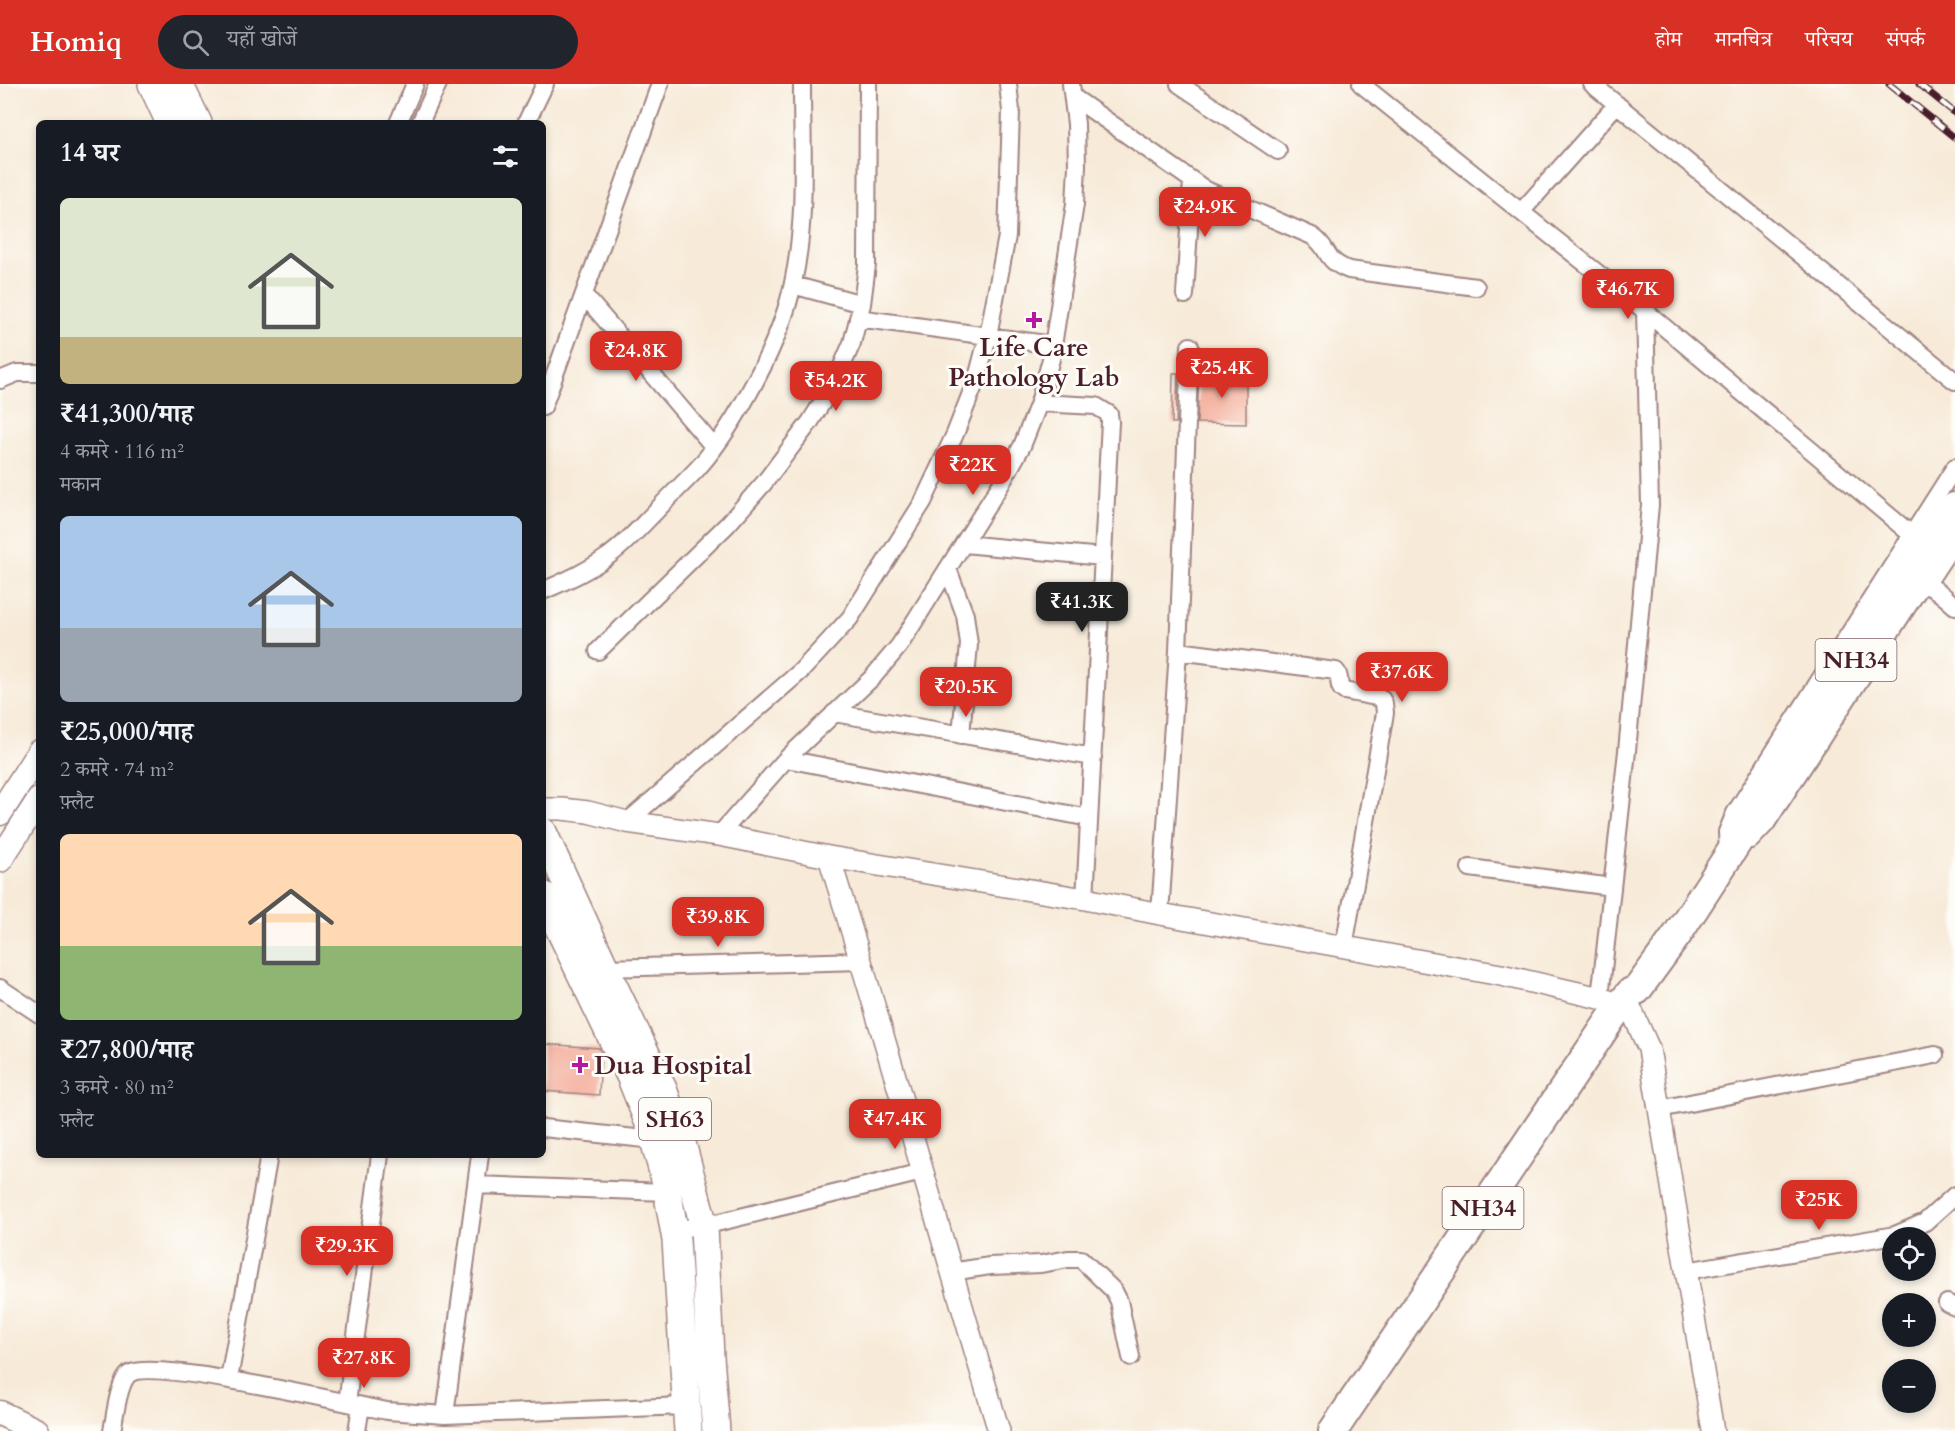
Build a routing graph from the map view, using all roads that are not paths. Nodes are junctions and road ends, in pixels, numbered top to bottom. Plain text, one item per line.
1 (152, 84) edge
2 (179, 84) edge
3 (416, 84) edge
4 (438, 84) edge
5 (545, 84) edge
6 (660, 84) edge
7 (802, 84) edge
8 (868, 84) edge
9 (1008, 84) edge
10 (1179, 84) edge
11 (1361, 84) edge
12 (1592, 84) edge
13 (1072, 91) edge
14 (1617, 104) junction
15 (169, 120) edge
16 (197, 120) edge
17 (399, 120) edge
18 (421, 120) edge
19 (527, 120) edge
20 (1278, 151) dead end
21 (1191, 180) junction
22 (1521, 212) junction
23 (793, 285) junction
24 (1476, 287) dead end
25 (584, 295) junction
26 (1185, 295) dead end
27 (860, 311) junction
28 (1645, 312) junction
29 (988, 336) junction
30 (1053, 345) junction
31 (1190, 346) dead end
32 (36, 373) edge
33 (0, 380) edge
34 (1955, 381) edge
35 (546, 399) edge
36 (1039, 403) junction
37 (714, 447) junction
38 (1955, 467) edge
39 (1955, 507) edge
40 (1912, 535) junction
41 (1955, 541) edge
42 (964, 544) junction
43 (1103, 556) junction
44 (948, 569) junction
45 (1926, 585) junction
46 (546, 590) edge
47 (1955, 606) edge
48 (598, 651) dead end
49 (1178, 651) junction
50 (834, 713) junction
51 (961, 735) junction
52 (36, 757) edge
53 (1093, 757) junction
54 (786, 759) junction
55 (36, 805) edge
56 (546, 809) edge
57 (0, 813) edge
58 (1089, 818) junction
59 (627, 822) junction
60 (719, 835) junction
61 (546, 840) edge
62 (1728, 856) junction
63 (829, 857) junction
64 (0, 860) edge
65 (1470, 868) dead end
66 (1612, 887) junction
67 (1085, 899) junction
68 (546, 900) edge
69 (1160, 914) junction
70 (1344, 947) junction
71 (862, 962) junction
72 (593, 972) junction
73 (0, 988) edge
74 (1622, 1000) junction
75 (36, 1012) edge
76 (1935, 1055) dead end
77 (1659, 1109) junction
78 (546, 1128) edge
79 (667, 1137) junction
80 (268, 1158) edge
81 (380, 1158) edge
82 (480, 1158) edge
83 (922, 1172) junction
84 (476, 1185) junction
85 (668, 1191) junction
86 (1955, 1195) edge
87 (704, 1226) junction
88 (674, 1228) junction
89 (1686, 1271) junction
90 (951, 1272) junction
91 (710, 1357) junction
92 (1131, 1357) dead end
93 (683, 1359) junction
94 (230, 1379) junction
95 (354, 1405) junction
96 (0, 1413) edge
97 (445, 1415) junction
98 (687, 1418) edge
99 (38, 1431) edge
100 (112, 1431) edge
101 (357, 1431) edge
102 (716, 1431) edge
103 (999, 1431) edge
104 (1333, 1431) edge
105 (1350, 1431) edge
106 (1713, 1431) edge

1 - 15 main road
2 - 16 main road
3 - 17 street
4 - 18 street
5 - 19 street
6 - 25 street
7 - 23 street
8 - 27 street
9 - 29 street
10 - 20 street
11 - 22 street
12 - 14 street
13 - 21 street
13 - 30 street
14 - 22 street
14 - 34 street
21 - 24 street
21 - 26 street
22 - 28 street
23 - 27 street
23 - 37 street
25 - 35 street
25 - 37 street
27 - 29 street
27 - 48 street
28 - 40 street
28 - 66 street
29 - 30 street
29 - 59 street
30 - 36 street
31 - 49 street
32 - 33 street
36 - 42 street
36 - 43 street
37 - 46 street
38 - 40 street
39 - 62 highway, NH34
40 - 62 street
41 - 45 street
42 - 43 street
42 - 44 street
43 - 53 street
44 - 50 street
44 - 51 street
45 - 47 street
45 - 62 street
49 - 69 street
49 - 70 street
50 - 51 street
50 - 54 street
51 - 53 street
52 - 57 main road
53 - 58 street
54 - 58 street
54 - 60 street
55 - 64 main road
56 - 59 street
58 - 67 street
59 - 60 street
60 - 63 street
61 - 72 main road, SH63
62 - 74 highway, NH34
63 - 67 street
63 - 71 street
65 - 66 street
66 - 74 street
67 - 69 street
68 - 72 main road, SH63
69 - 70 street
70 - 74 street
71 - 72 street
71 - 83 street
72 - 79 main road, SH63
73 - 75 street
74 - 77 street
74 - 104 highway, NH34
74 - 105 highway, NH34
76 - 77 street
77 - 89 street
78 - 79 street
79 - 85 main road, SH63
79 - 87 main road, SH63
80 - 94 street
81 - 95 street
82 - 84 street
83 - 87 street
83 - 90 street
84 - 85 street
84 - 97 street
85 - 88 main road, SH63
86 - 89 street
87 - 88 street
87 - 91 main road, SH63
88 - 93 main road, SH63
89 - 106 street
90 - 92 street
90 - 103 street
91 - 93 main road
91 - 102 main road, SH63
93 - 98 main road, SH63
94 - 95 street
94 - 100 street
95 - 97 street
95 - 101 street
96 - 99 main road
97 - 98 street

